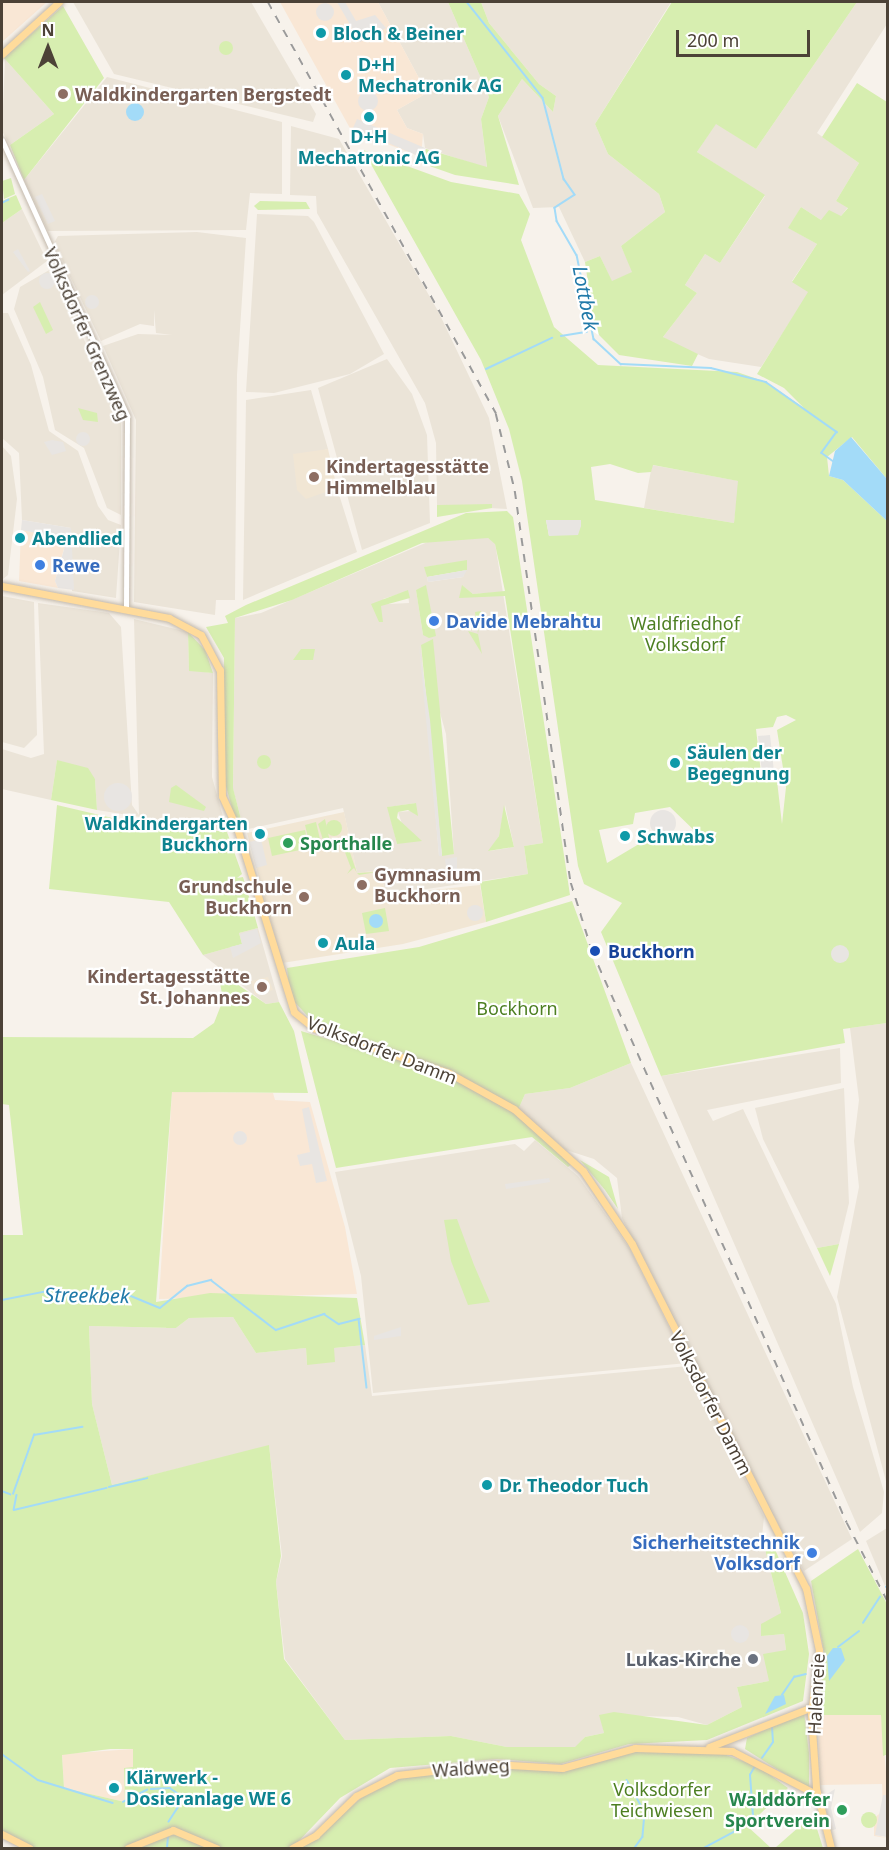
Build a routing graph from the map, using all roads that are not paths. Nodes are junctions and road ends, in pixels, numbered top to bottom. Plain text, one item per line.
1 (59, 2) edge
2 (2, 54) edge
3 (2, 140) edge
4 (2, 586) edge
5 (126, 609) junction
6 (802, 1576) joint
7 (812, 1707) junction
8 (709, 1748) junction
9 (816, 1794) junction
10 (2, 1834) edge
11 (30, 1848) edge
12 (128, 1848) edge
13 (216, 1848) edge
14 (292, 1848) edge
15 (831, 1848) edge

1 - 2 main road
3 - 5 street, Volksdorfer Grenzweg
4 - 5 main road, Volksdorfer Damm
5 - 6 main road, Volksdorfer Damm
6 - 7 main road, Halenreie
7 - 8 main road, Waldweg
7 - 9 main road, Halenreie
8 - 9 main road, Waldweg
8 - 14 main road, Waldweg
9 - 15 main road, Halenreie
10 - 11 main road
12 - 13 main road

